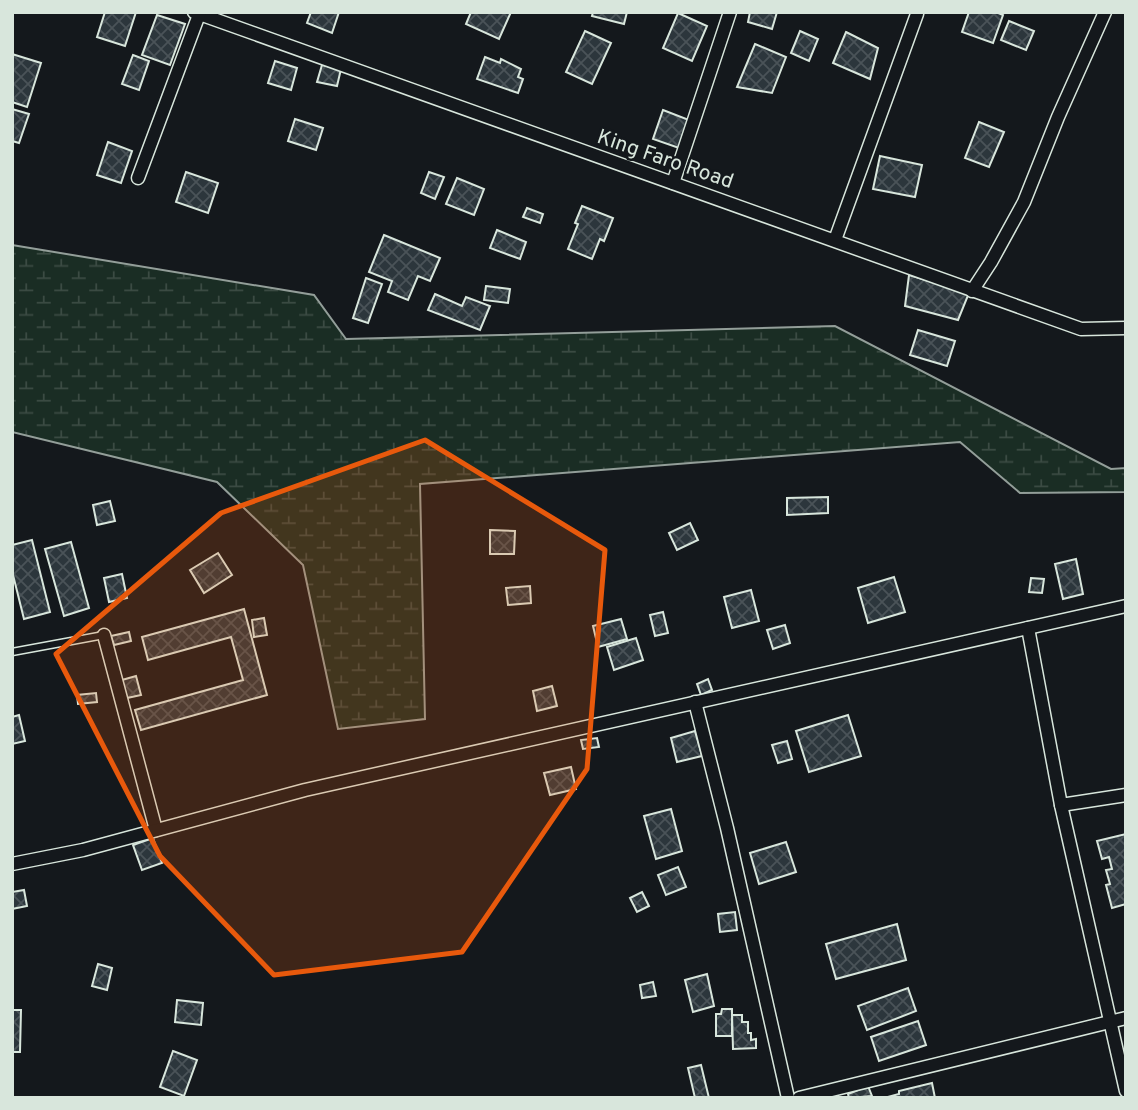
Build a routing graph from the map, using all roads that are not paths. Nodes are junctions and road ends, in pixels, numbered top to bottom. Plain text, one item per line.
1 (730, 12) edge
2 (1105, 12) edge
3 (198, 13) edge
4 (917, 14) edge
5 (138, 178) dead end
6 (673, 183) junction
7 (835, 240) junction
8 (972, 290) junction
9 (1126, 328) edge
10 (1126, 606) edge
11 (1028, 628) junction
12 (104, 635) joint
13 (12, 652) edge
14 (695, 702) junction
15 (1126, 795) edge
16 (1061, 805) junction
17 (156, 830) junction
18 (12, 864) edge
19 (1126, 1018) edge
20 (1108, 1021) junction
21 (1126, 1091) edge
22 (788, 1098) edge
23 (799, 1098) edge

1 - 6 street
2 - 8 street
3 - 5 street
3 - 6 street, King Faro Road
4 - 7 street
6 - 7 street, King Faro Road
7 - 8 street, King Faro Road
8 - 9 street, King Faro Road
10 - 11 street
11 - 14 street
11 - 16 street
12 - 13 lane
12 - 17 street
14 - 17 street
14 - 22 street
15 - 16 street
16 - 20 street
17 - 18 street
19 - 20 street
20 - 21 street
20 - 23 street

